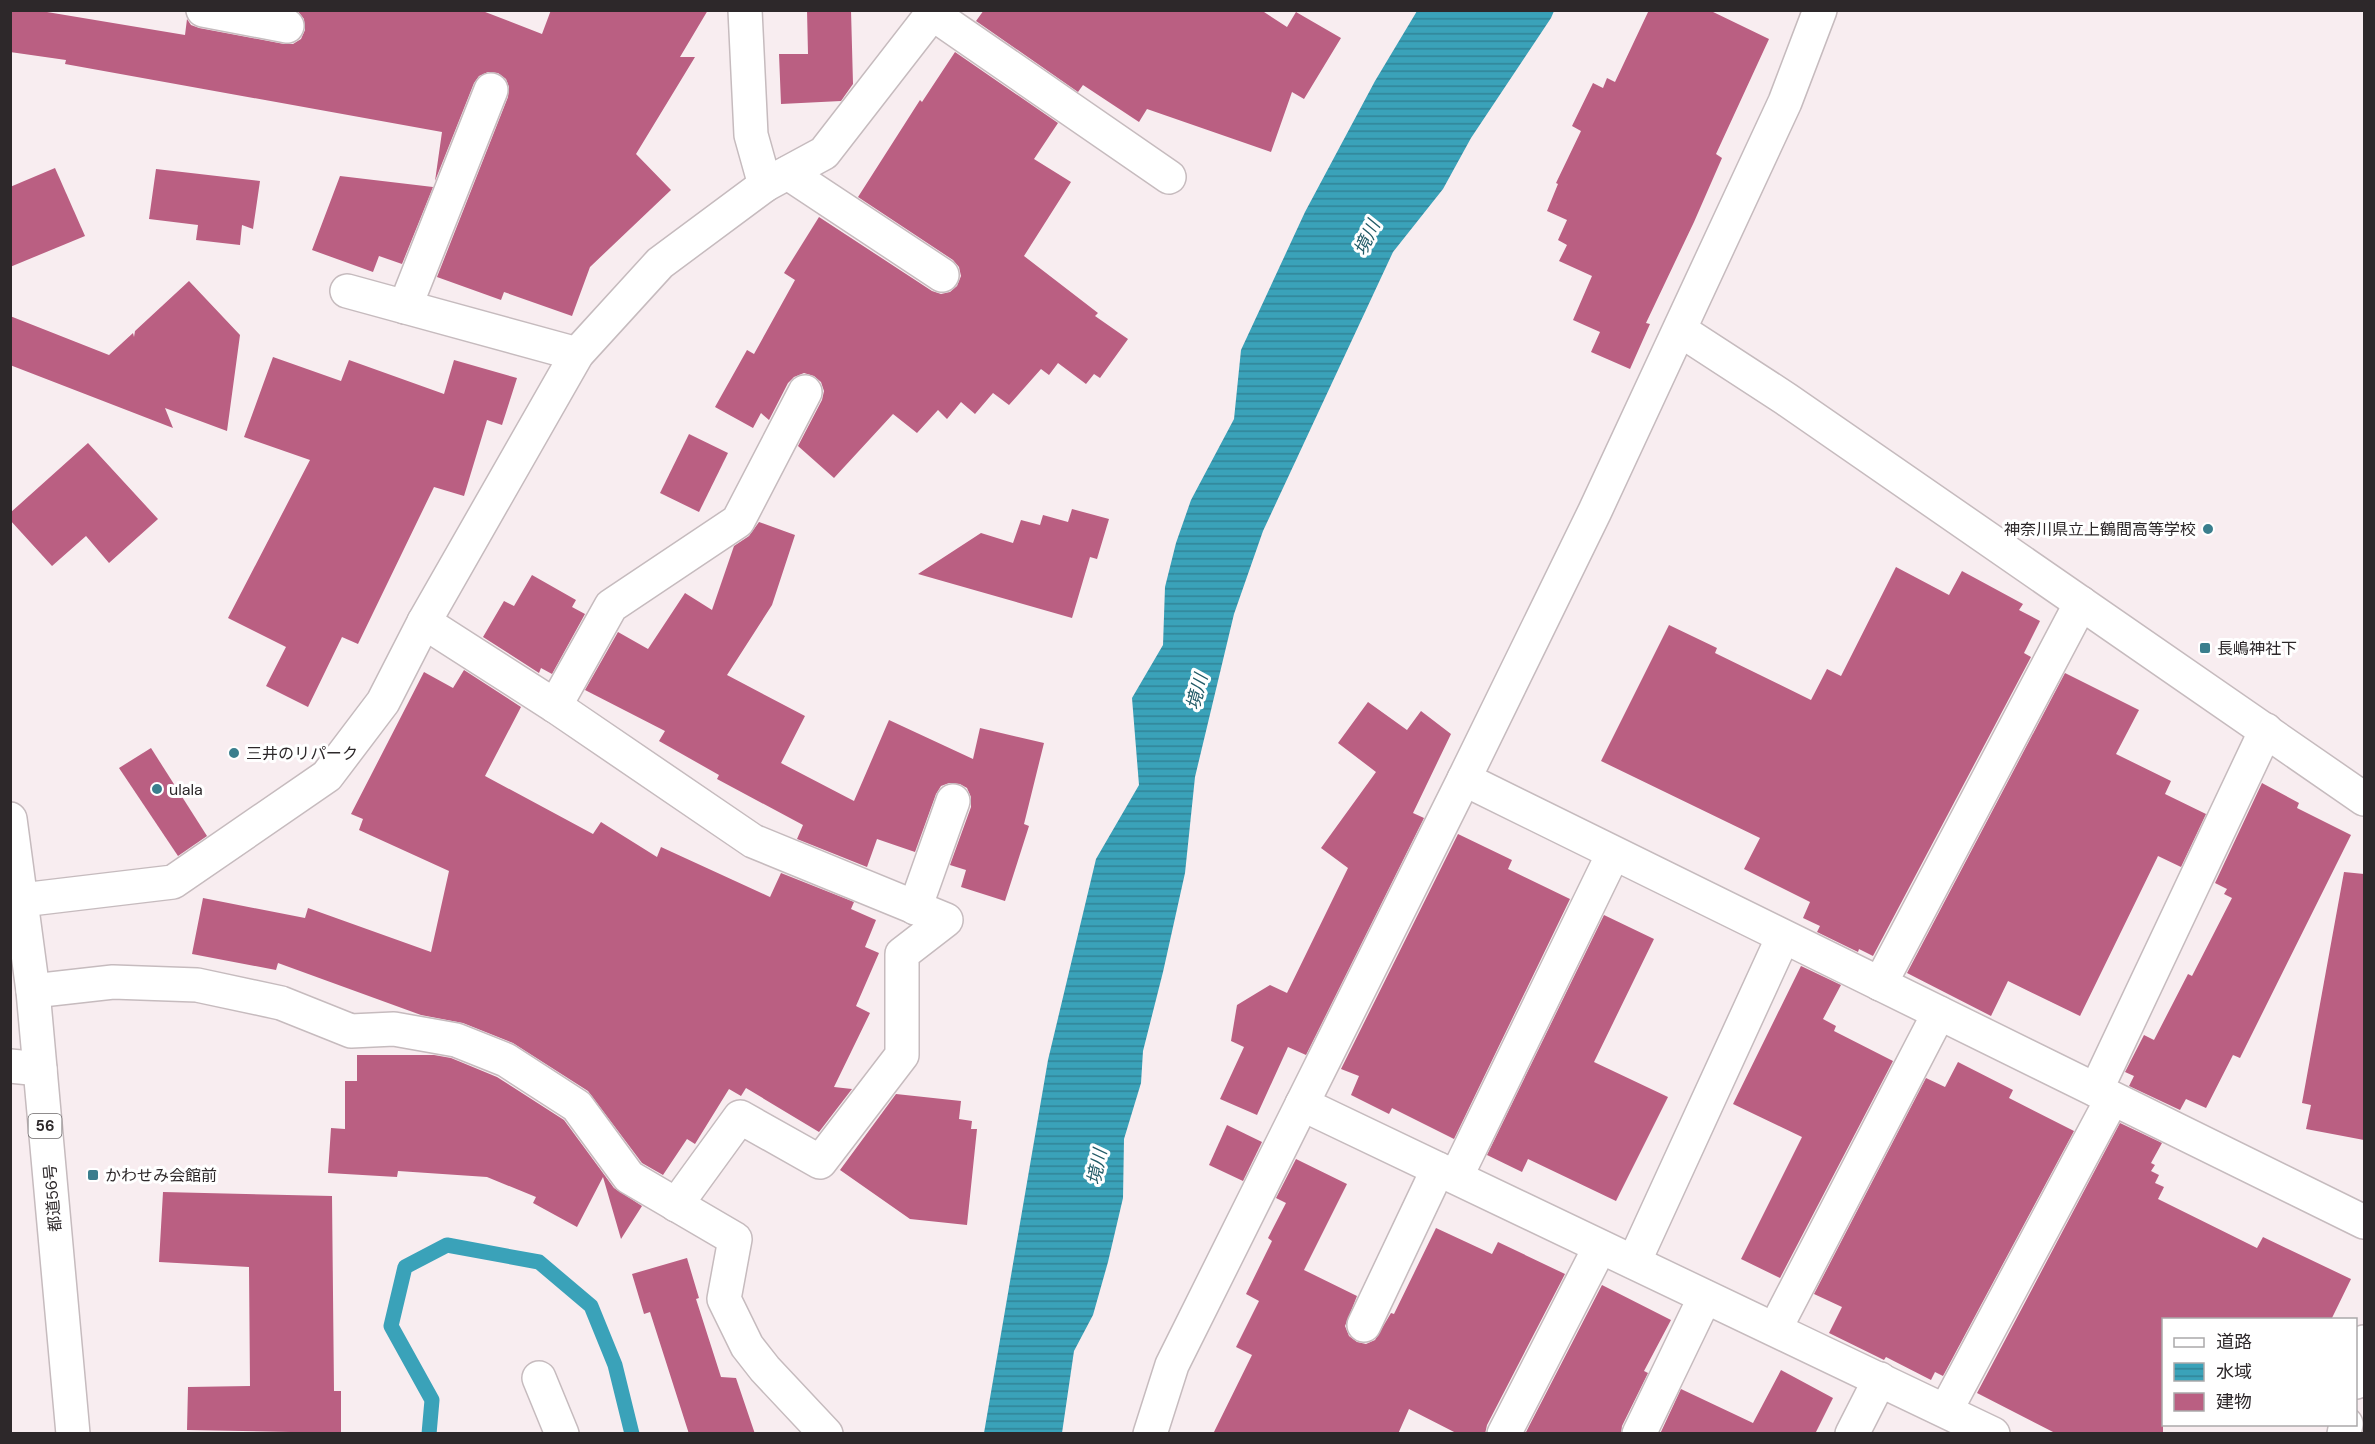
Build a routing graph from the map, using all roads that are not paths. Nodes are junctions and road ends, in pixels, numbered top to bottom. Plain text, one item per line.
1 (745, 10) edge
2 (1820, 10) edge
3 (206, 11) edge
4 (934, 12) edge
5 (287, 26) dead end
6 (491, 90) dead end
7 (1169, 177) dead end
8 (777, 179) junction
9 (942, 275) dead end
10 (347, 291) dead end
11 (405, 307) junction
12 (1680, 330) junction
13 (577, 354) junction
14 (806, 392) dead end
15 (2081, 603) junction
16 (424, 622) junction
17 (555, 706) junction
18 (2266, 730) junction
19 (1464, 779) junction
20 (2364, 799) edge
21 (953, 801) dead end
22 (10, 819) edge
23 (1613, 854) junction
24 (22, 900) junction
25 (915, 908) junction
26 (1783, 936) junction
27 (1880, 984) junction
28 (33, 991) junction
29 (1938, 1013) junction
30 (25, 1067) edge
31 (2104, 1094) junction
32 (1302, 1104) junction
33 (1447, 1173) junction
34 (676, 1205) junction
35 (2364, 1222) edge
36 (1600, 1247) junction
37 (1634, 1262) junction
38 (1705, 1296) junction
39 (1364, 1325) dead end
40 (1775, 1329) junction
41 (2364, 1342) edge
42 (2357, 1373) edge
43 (539, 1377) dead end
44 (1880, 1379) junction
45 (1946, 1410) junction
46 (73, 1434) edge
47 (562, 1434) edge
48 (826, 1434) edge
49 (1150, 1434) edge
50 (1504, 1434) edge
51 (1639, 1434) edge
52 (1852, 1434) edge
53 (1993, 1434) edge

1 - 8 street
2 - 12 street
3 - 5 street
4 - 7 street
4 - 8 street
6 - 11 street
8 - 9 street
8 - 13 street
10 - 11 street
11 - 13 street
12 - 15 street
12 - 19 street
13 - 16 street
14 - 17 street
15 - 18 street
15 - 27 street
16 - 17 street
16 - 24 street
17 - 25 street
18 - 20 street
18 - 31 street
19 - 23 street
19 - 32 street
21 - 25 street
22 - 24 street, 都道56号 / 56
23 - 26 street
23 - 33 street
24 - 28 street, 都道56号 / 56
25 - 34 street
26 - 27 street
26 - 37 street
27 - 29 street
28 - 30 street, 都道56号 / 56
28 - 34 street
29 - 31 street
29 - 40 street
30 - 46 street, 都道56号 / 56
31 - 35 street
31 - 45 street
32 - 33 street
32 - 49 street
33 - 36 street
33 - 39 street
34 - 48 street
36 - 37 street
36 - 50 street
37 - 38 street
38 - 40 street
38 - 51 street
40 - 44 street
41 - 42 street
43 - 47 street
44 - 45 street
44 - 52 street
45 - 53 street

